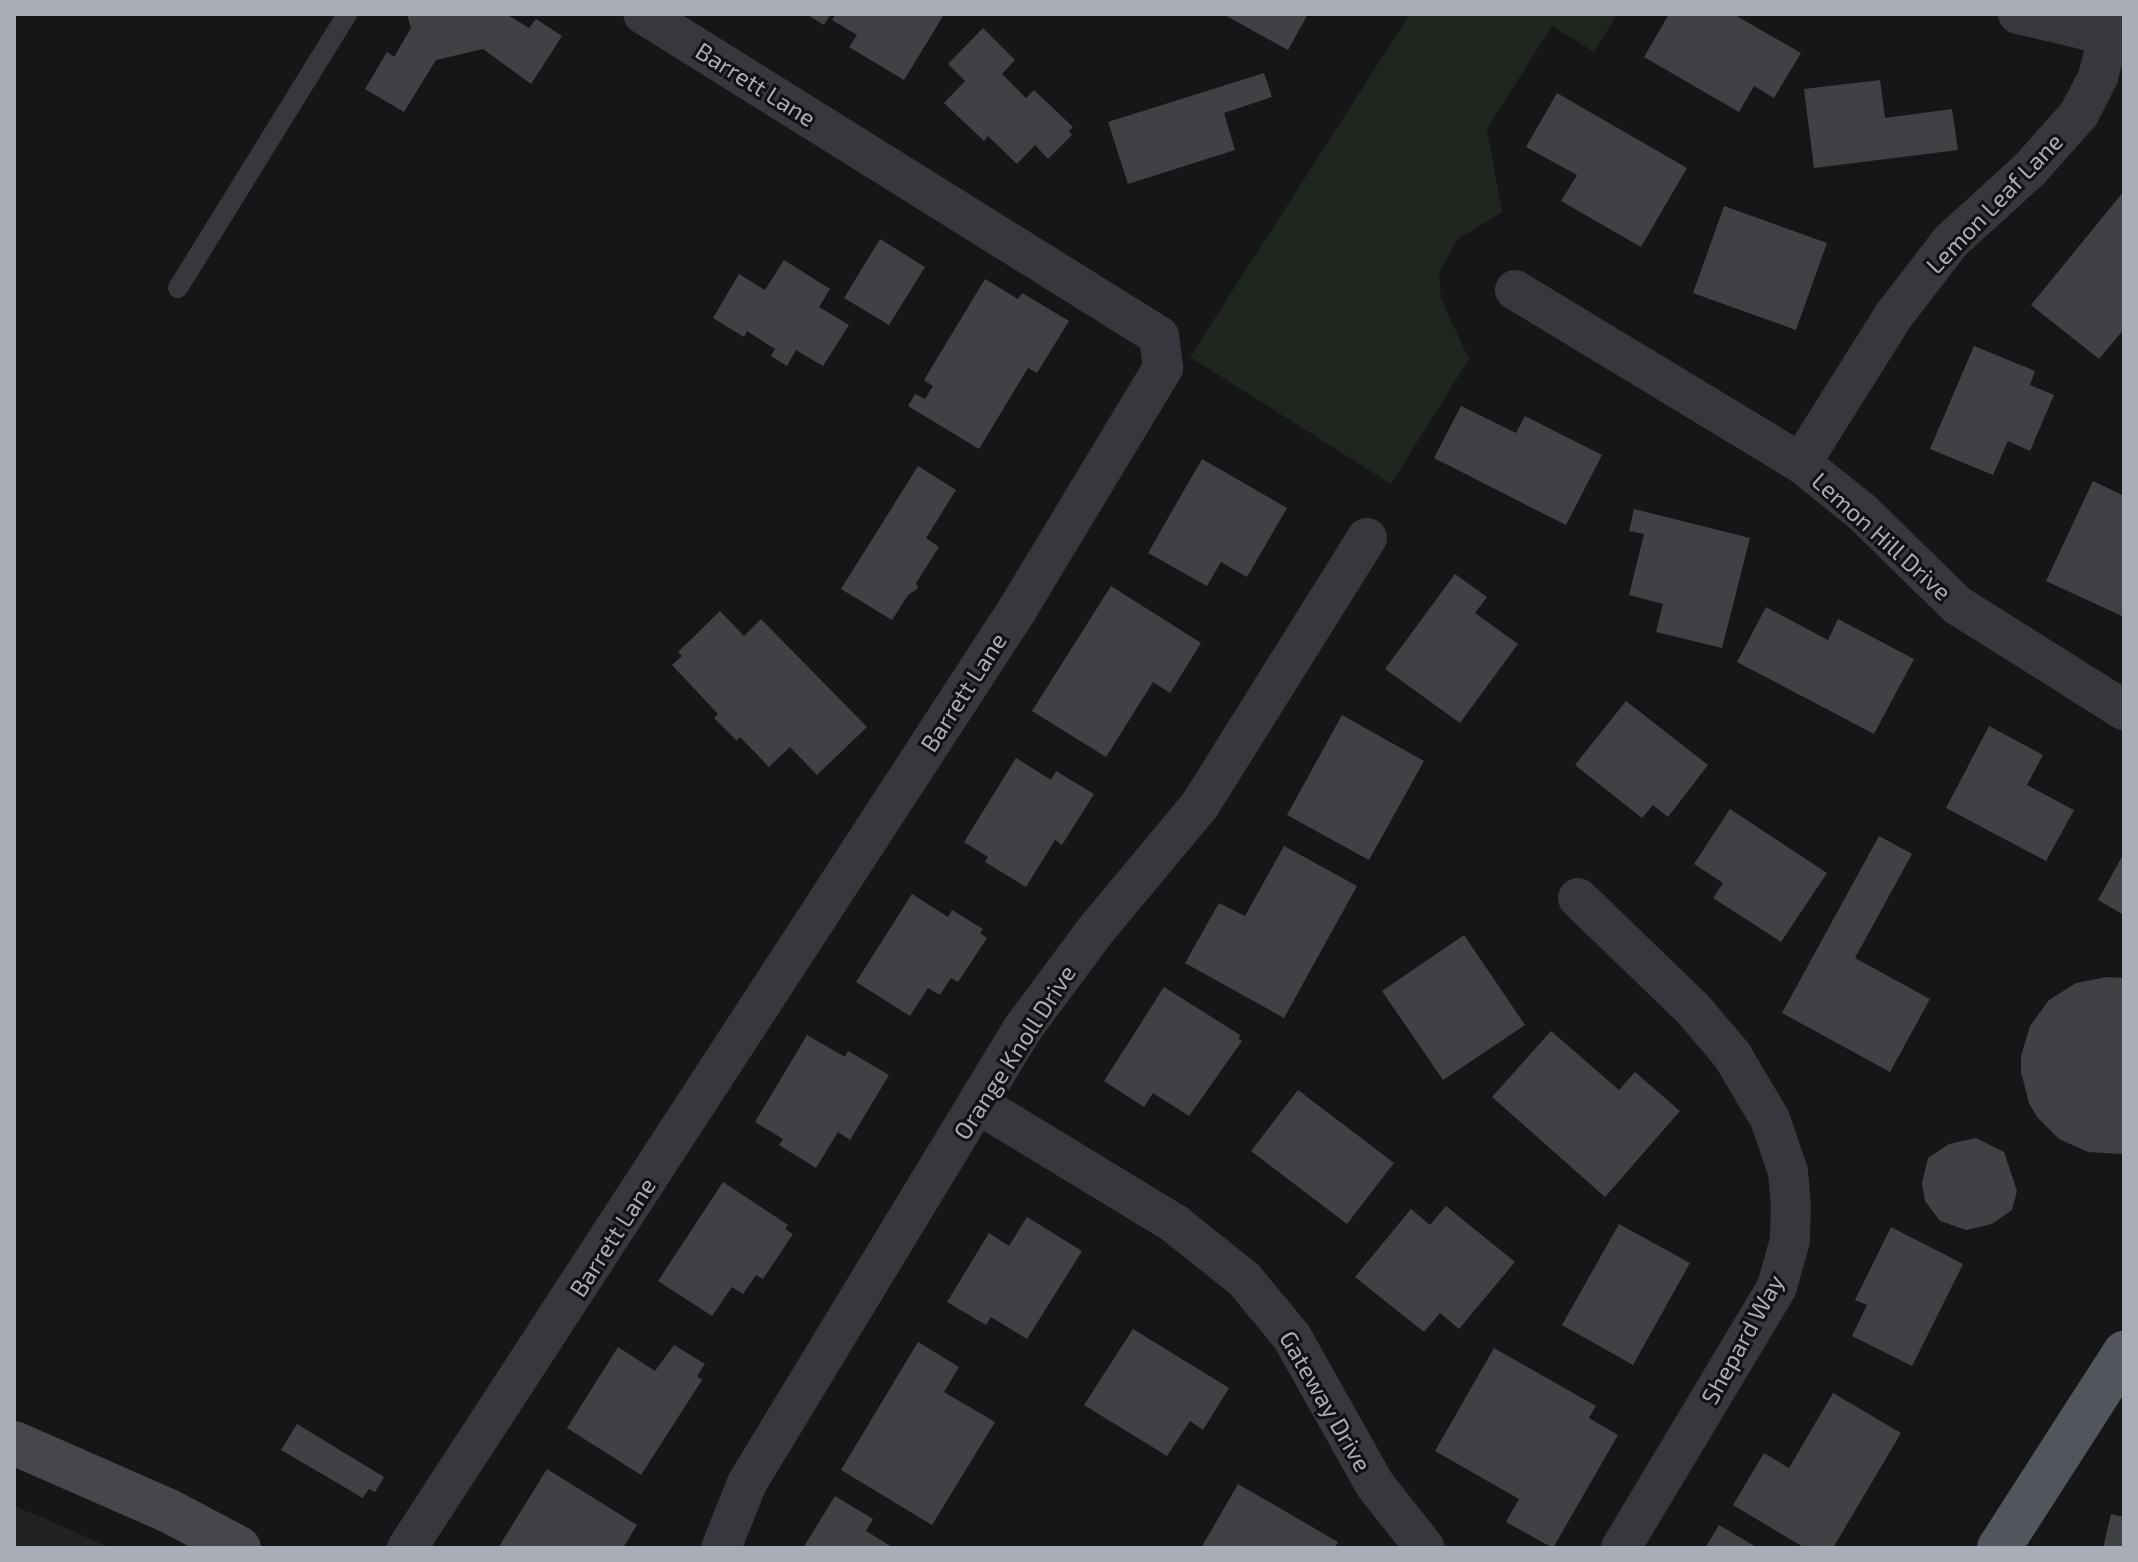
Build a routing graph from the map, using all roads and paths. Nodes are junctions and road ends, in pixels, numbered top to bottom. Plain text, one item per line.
1 (347, 14) edge
2 (643, 14) edge
3 (2018, 14) edge
4 (2112, 25) edge
5 (178, 288) dead end
6 (1515, 290) dead end
7 (1801, 463) junction
8 (1367, 538) dead end
9 (2124, 710) edge
10 (1578, 898) dead end
11 (978, 1104) junction
12 (2124, 1353) edge
13 (14, 1443) edge
14 (239, 1548) edge
15 (407, 1548) edge
16 (721, 1548) edge
17 (1425, 1548) edge
18 (1621, 1548) edge
19 (1999, 1548) edge

1 - 5 lane
2 - 15 street, Barrett Lane
3 - 4 street
4 - 7 street, Lemon Leaf Lane
6 - 7 street, Lemon Hill Drive
7 - 9 street, Lemon Hill Drive
8 - 11 street, Orange Knoll Drive
10 - 18 street, Shepard Way
11 - 16 street, Orange Knoll Drive
11 - 17 street, Gateway Drive
12 - 19 main road
13 - 14 street

